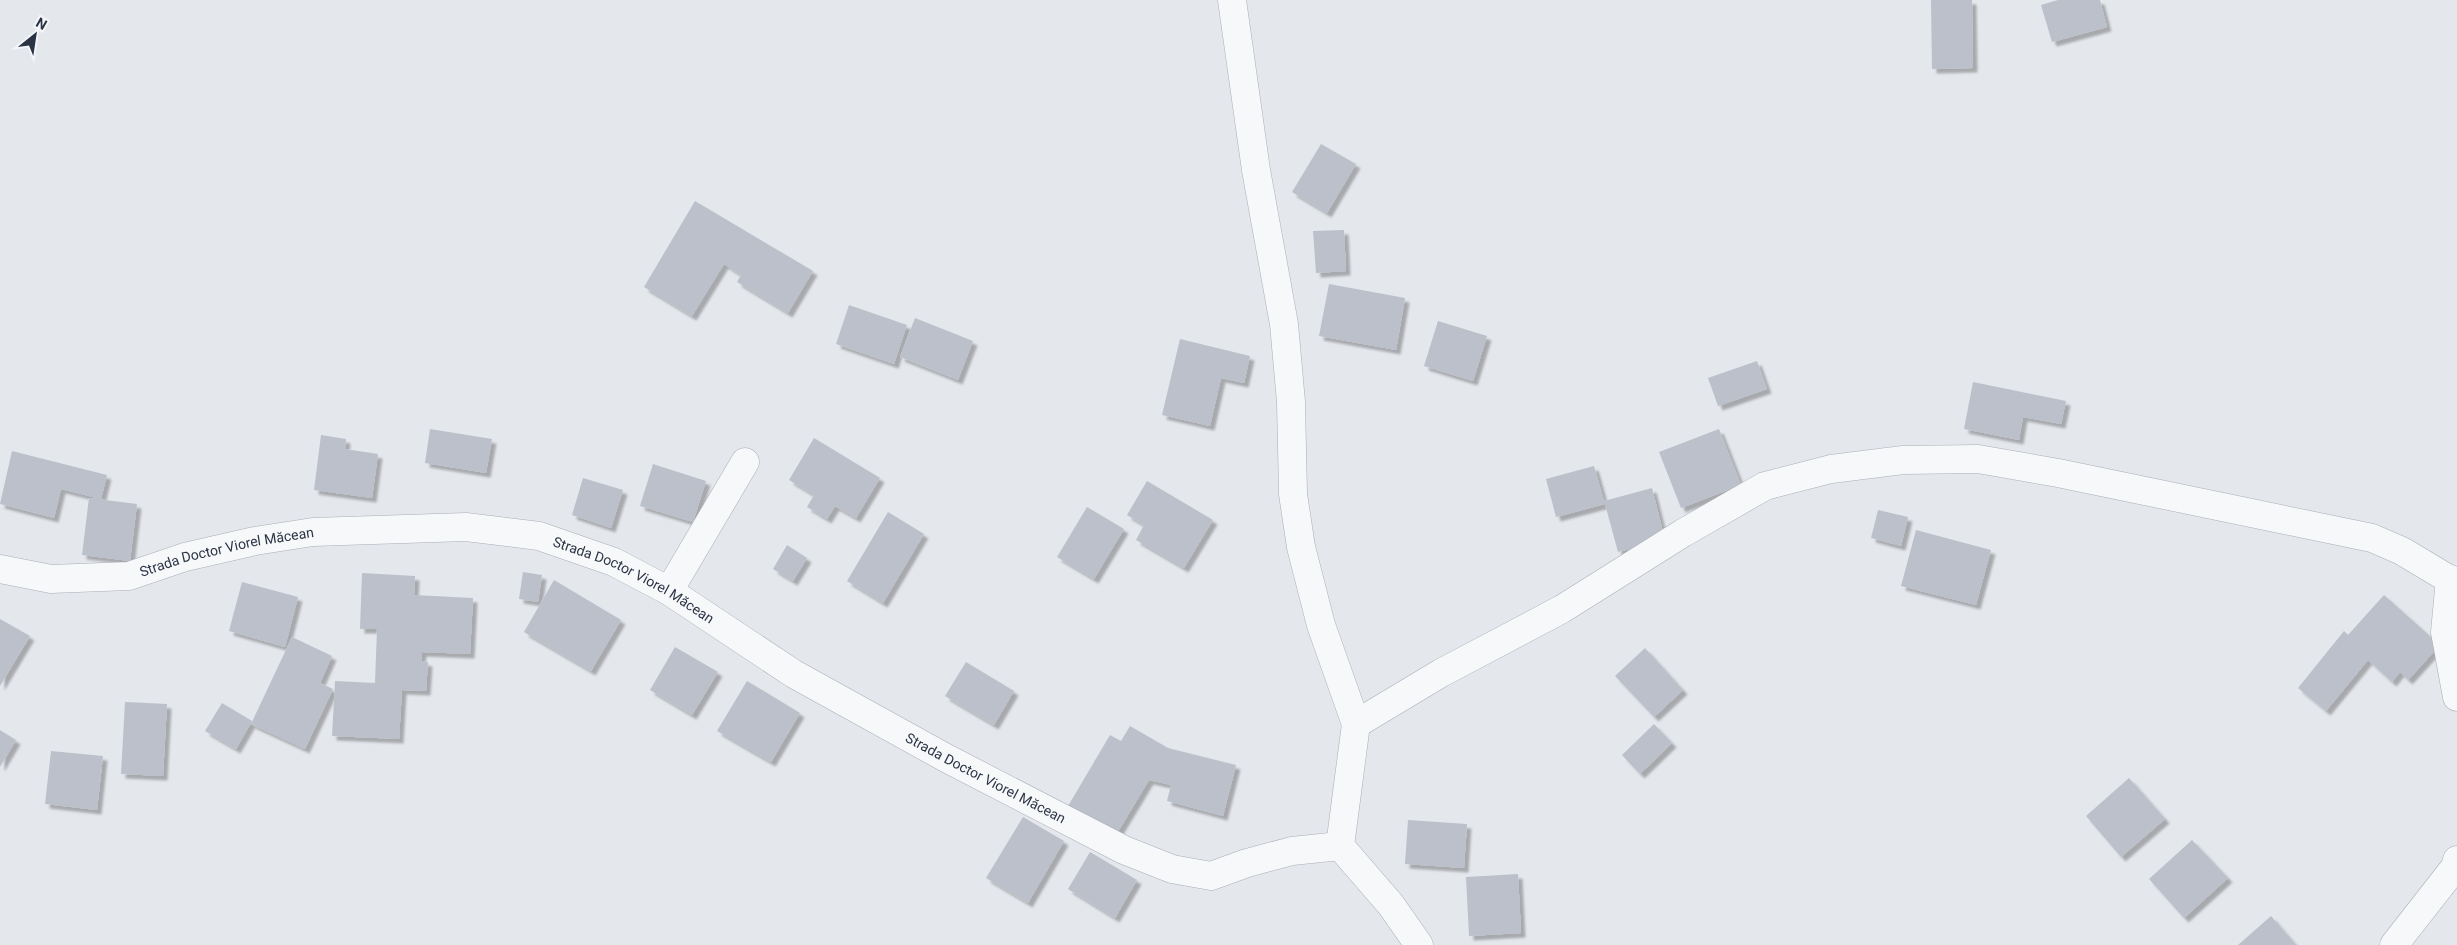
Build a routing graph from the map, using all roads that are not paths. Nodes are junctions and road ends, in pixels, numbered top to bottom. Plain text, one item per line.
1 (1232, 0) edge
2 (745, 462) dead end
3 (0, 569) edge
4 (2454, 581) edge
5 (669, 591) junction
6 (2457, 697) edge
7 (1356, 724) junction
8 (1340, 846) junction
9 (2457, 860) edge
10 (1419, 945) edge
11 (2394, 945) edge

1 - 7 street
2 - 5 street
3 - 5 street, Strada Doctor Viorel Măcean
4 - 6 street
4 - 7 street
5 - 8 street, Strada Doctor Viorel Măcean
7 - 8 street
8 - 10 street
9 - 11 street

